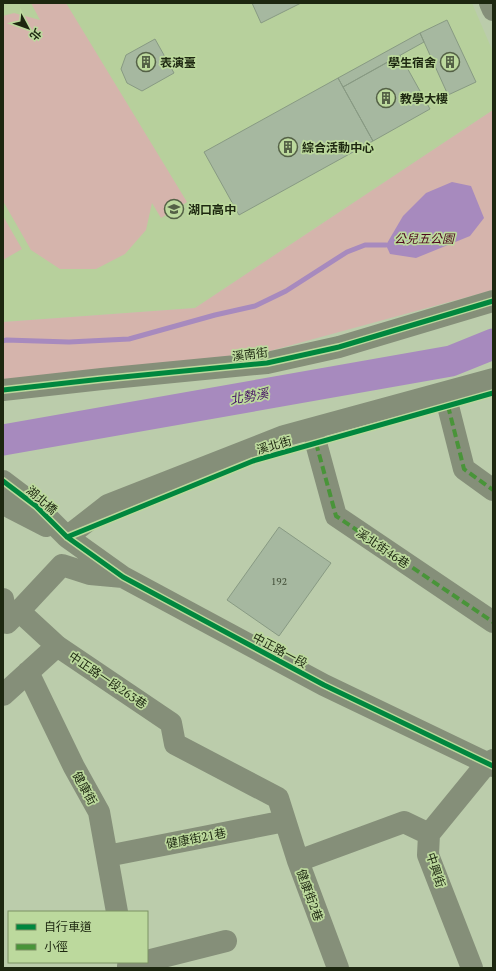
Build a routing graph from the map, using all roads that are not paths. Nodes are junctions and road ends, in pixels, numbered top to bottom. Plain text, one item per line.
1 (490, 3) edge
2 (493, 10) edge
3 (493, 301) edge
4 (493, 379) edge
5 (3, 390) edge
6 (493, 393) edge
7 (448, 406) junction
8 (316, 443) junction
9 (3, 480) edge
10 (493, 490) edge
11 (6, 507) edge
12 (67, 537) junction
13 (123, 577) junction
14 (8, 615) edge
15 (493, 622) edge
16 (58, 646) junction
17 (28, 672) junction
18 (3, 695) edge
19 (491, 763) edge
20 (285, 821) junction
21 (429, 834) junction
22 (107, 856) junction
23 (298, 860) junction
24 (117, 911) edge
25 (226, 941) dead end
26 (148, 961) edge
27 (338, 968) edge
28 (472, 968) edge

1 - 2 street
3 - 5 street, 溪南街
4 - 12 street
6 - 7 street, 溪北街
7 - 8 street, 溪北街
7 - 10 street
8 - 12 street, 溪北街
8 - 15 street, 溪北街46巷
9 - 12 street, 湖北橋
11 - 12 street, 湖北橋
12 - 13 street, 中正路一段
13 - 14 street, 中正路一段263巷
13 - 19 street, 中正路一段
14 - 16 street, 中正路一段263巷
16 - 17 street
16 - 20 street, 中正路一段263巷
17 - 18 street
17 - 22 street, 健康街
19 - 21 street
20 - 22 street, 健康街21巷
20 - 23 street, 健康街2巷
21 - 23 street
21 - 28 street, 中興街
22 - 24 street, 健康街
23 - 27 street, 健康街2巷
25 - 26 street

